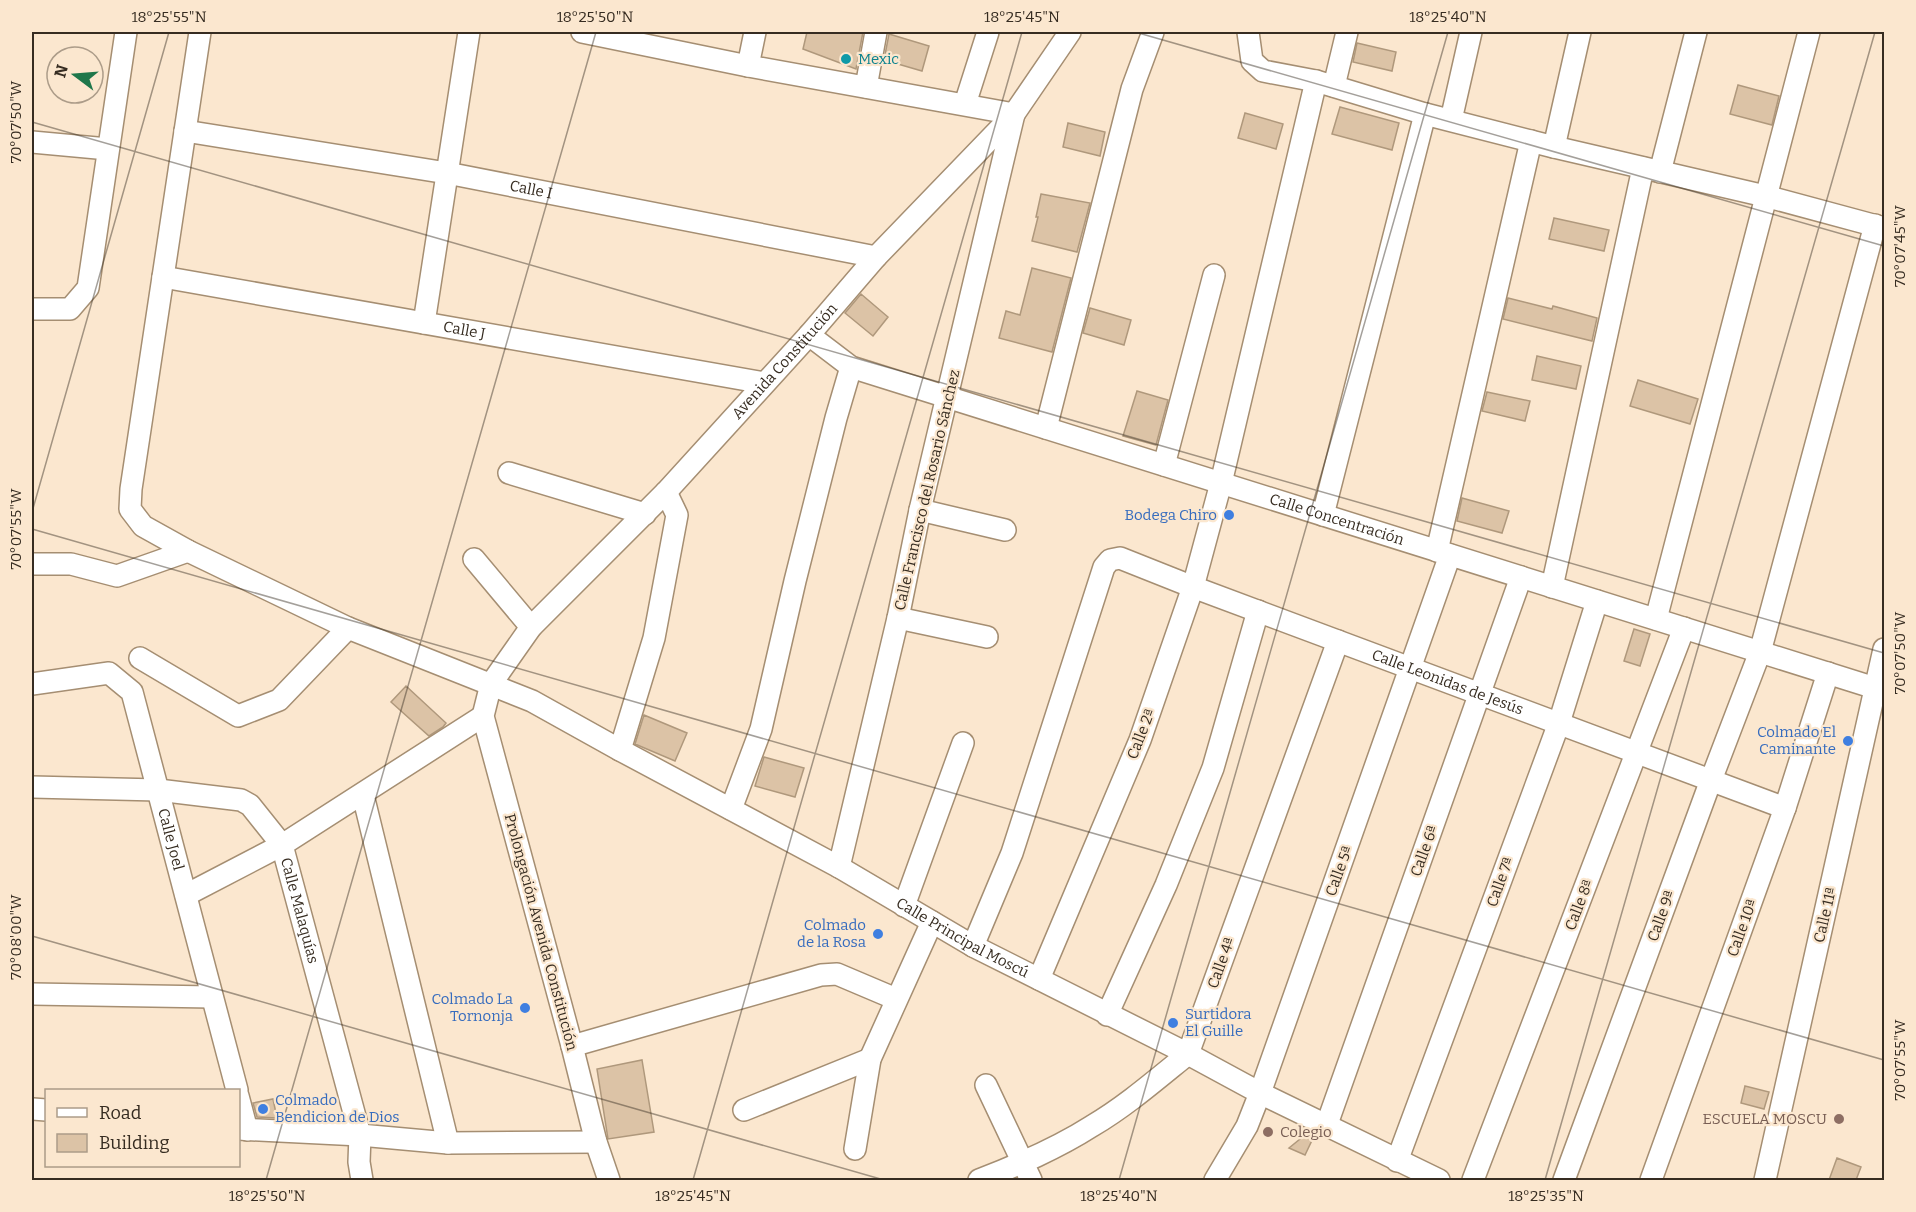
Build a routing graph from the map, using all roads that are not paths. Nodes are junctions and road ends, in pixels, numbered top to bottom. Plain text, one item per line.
1 (126, 32) edge
2 (200, 32) edge
3 (469, 32) edge
4 (582, 32) edge
5 (754, 32) edge
6 (876, 32) edge
7 (988, 32) edge
8 (1070, 32) edge
9 (1153, 32) edge
10 (1248, 32) edge
11 (1347, 32) edge
12 (1471, 32) edge
13 (1580, 32) edge
14 (1696, 32) edge
15 (1809, 32) edge
16 (627, 36) edge
17 (748, 66) junction
18 (1325, 84) junction
19 (866, 87) junction
20 (965, 104) junction
21 (1014, 114) junction
22 (1425, 114) junction
23 (1451, 120) junction
24 (185, 131) junction
25 (1531, 141) junction
26 (32, 142) edge
27 (1554, 147) junction
28 (108, 149) junction
29 (1651, 170) junction
30 (447, 173) junction
31 (1765, 196) junction
32 (1880, 227) edge
33 (876, 257) junction
34 (1214, 274) dead end
35 (163, 277) junction
36 (32, 309) edge
37 (424, 323) junction
38 (809, 335) junction
39 (851, 367) junction
40 (764, 383) junction
41 (948, 397) junction
42 (1046, 428) junction
43 (1164, 465) junction
44 (509, 473) dead end
45 (1221, 483) junction
46 (666, 492) junction
47 (920, 510) junction
48 (645, 514) junction
49 (1323, 515) junction
50 (1005, 530) dead end
51 (188, 550) junction
52 (1444, 553) junction
53 (474, 559) dead end
54 (32, 564) edge
55 (1521, 577) junction
56 (1193, 587) junction
57 (1552, 587) junction
58 (1597, 601) junction
59 (1258, 611) junction
60 (898, 618) junction
61 (1656, 619) junction
62 (531, 627) junction
63 (348, 628) junction
64 (1684, 628) junction
65 (987, 637) dead end
66 (1338, 641) junction
67 (1884, 649) edge
68 (1760, 652) junction
69 (140, 658) dead end
70 (1412, 669) junction
71 (1828, 673) junction
72 (32, 684) edge
73 (491, 684) junction
74 (1875, 688) junction
75 (1481, 694) junction
76 (483, 716) junction
77 (1559, 723) junction
78 (963, 743) dead end
79 (620, 750) junction
80 (1638, 753) junction
81 (1711, 780) junction
82 (32, 787) edge
83 (158, 790) junction
84 (363, 795) junction
85 (1785, 808) junction
86 (731, 809) junction
87 (282, 845) junction
88 (839, 867) junction
89 (186, 895) junction
90 (904, 906) junction
91 (932, 922) junction
92 (973, 946) junction
93 (1039, 978) junction
94 (32, 994) edge
95 (212, 997) junction
96 (896, 999) junction
97 (1107, 1015) junction
98 (572, 1046) junction
99 (1188, 1054) junction
100 (870, 1059) junction
101 (986, 1085) dead end
102 (237, 1089) edge
103 (1260, 1093) junction
104 (240, 1109) edge
105 (744, 1110) dead end
106 (1327, 1124) junction
107 (243, 1129) edge
108 (360, 1135) junction
109 (596, 1142) junction
110 (448, 1143) junction
111 (855, 1149) dead end
112 (1397, 1161) junction
113 (1027, 1172) edge
114 (362, 1180) edge
115 (609, 1180) edge
116 (979, 1180) edge
117 (1215, 1180) edge
118 (1439, 1180) edge
119 (1473, 1180) edge
120 (1564, 1180) edge
121 (1651, 1180) edge
122 (1765, 1180) edge

1 - 28 street
2 - 24 street, Calle Principal Moscú
3 - 30 street
4 - 16 street
5 - 17 street
6 - 19 street
7 - 20 street
8 - 21 street, Avenida Constitución
9 - 42 street
10 - 18 street
11 - 18 street, Calle 2ª
12 - 23 street
13 - 27 street
14 - 29 street
15 - 31 street
16 - 17 street
17 - 19 street
18 - 22 street
18 - 45 street, Calle 2ª
19 - 20 street
20 - 21 street
21 - 33 street, Avenida Constitución
21 - 41 street, Calle Francisco del Rosario Sánchez
22 - 23 street
22 - 49 street
23 - 25 street
24 - 30 street, Calle I
24 - 35 street, Calle Principal Moscú
25 - 27 street
25 - 52 street, Calle 5ª
26 - 28 street
27 - 29 street
28 - 36 street
29 - 31 street
29 - 57 street
30 - 33 street, Calle I
30 - 37 street
31 - 32 street
31 - 61 street
32 - 68 street, Calle 9ª
33 - 38 street, Avenida Constitución
34 - 43 street
35 - 37 street, Calle J
35 - 51 street, Calle Principal Moscú
37 - 40 street, Calle J
38 - 39 street, Calle Concentración
38 - 40 street, Avenida Constitución
39 - 41 street, Calle Concentración
39 - 86 street
40 - 46 street, Avenida Constitución
41 - 42 street, Calle Concentración
41 - 47 street, Calle Francisco del Rosario Sánchez
42 - 43 street, Calle Concentración
43 - 45 street, Calle Concentración
44 - 48 street
45 - 49 street, Calle Concentración
45 - 56 street, Calle 2ª
46 - 48 street, Avenida Constitución
46 - 79 street
47 - 50 street
47 - 60 street, Calle Francisco del Rosario Sánchez
48 - 62 street, Avenida Constitución
49 - 52 street, Calle Concentración
51 - 54 street
51 - 63 street, Calle Principal Moscú
52 - 55 street, Calle Concentración
52 - 70 street, Calle 5ª
53 - 62 street
55 - 57 street, Calle Concentración
55 - 75 street, Calle 6ª
56 - 59 street, Calle Leonidas de Jesús
56 - 92 street, Calle Leonidas de Jesús
56 - 93 street, Calle 2ª
57 - 58 street, Calle Concentración
58 - 61 street, Calle Concentración
58 - 77 street, Calle 7ª
59 - 66 street, Calle Leonidas de Jesús
59 - 97 street
60 - 65 street
60 - 88 street, Calle Francisco del Rosario Sánchez
61 - 64 street, Calle Concentración
62 - 73 street, Avenida Constitución
63 - 69 street
63 - 73 street, Calle Principal Moscú
64 - 68 street, Calle Concentración
64 - 80 street, Calle 8ª
66 - 70 street, Calle Leonidas de Jesús
66 - 99 street, Calle 4ª
67 - 74 street, Calle 11ª
68 - 71 street, Calle Concentración
68 - 81 street, Calle 9ª
70 - 75 street, Calle Leonidas de Jesús
70 - 103 street, Calle 5ª
71 - 74 street, Calle Concentración
71 - 85 street, Calle 10ª
72 - 83 street, Calle Joel
73 - 76 street, Prolongación Avenida Constitución
73 - 79 street, Calle Principal Moscú
74 - 122 street, Calle 11ª
75 - 77 street, Calle Leonidas de Jesús
75 - 106 street, Calle 6ª
76 - 84 street
76 - 98 street, Prolongación Avenida Constitución
77 - 80 street, Calle Leonidas de Jesús
77 - 112 street, Calle 7ª
78 - 90 street
79 - 86 street, Calle Principal Moscú
80 - 81 street, Calle Leonidas de Jesús
80 - 119 street, Calle 8ª
81 - 85 street, Calle Leonidas de Jesús
81 - 120 street, Calle 9ª
82 - 83 street, Calle Malaquías
83 - 87 street, Calle Malaquías
83 - 89 street, Calle Joel
84 - 87 street
84 - 110 street
85 - 121 street, Calle 10ª
86 - 88 street, Calle Principal Moscú
87 - 89 street
87 - 108 street, Calle Malaquías
88 - 90 street, Calle Principal Moscú
89 - 95 street, Calle Joel
90 - 91 street, Calle Principal Moscú
91 - 92 street, Calle Principal Moscú
91 - 96 street
92 - 93 street, Calle Principal Moscú
93 - 97 street, Calle Principal Moscú
94 - 95 street
95 - 102 street, Calle Joel
96 - 98 street
96 - 100 street
97 - 99 street, Calle Principal Moscú
98 - 109 street, Prolongación Avenida Constitución
99 - 103 street, Calle Principal Moscú
99 - 113 street
100 - 105 street
100 - 111 street
101 - 113 street
103 - 106 street, Calle Principal Moscú
103 - 117 street, Calle 5ª
104 - 107 street
106 - 112 street, Calle Principal Moscú
107 - 108 street
108 - 110 street
108 - 114 street, Calle Malaquías
109 - 110 street
109 - 115 street, Prolongación Avenida Constitución
112 - 118 street, Calle Principal Moscú
113 - 116 street

